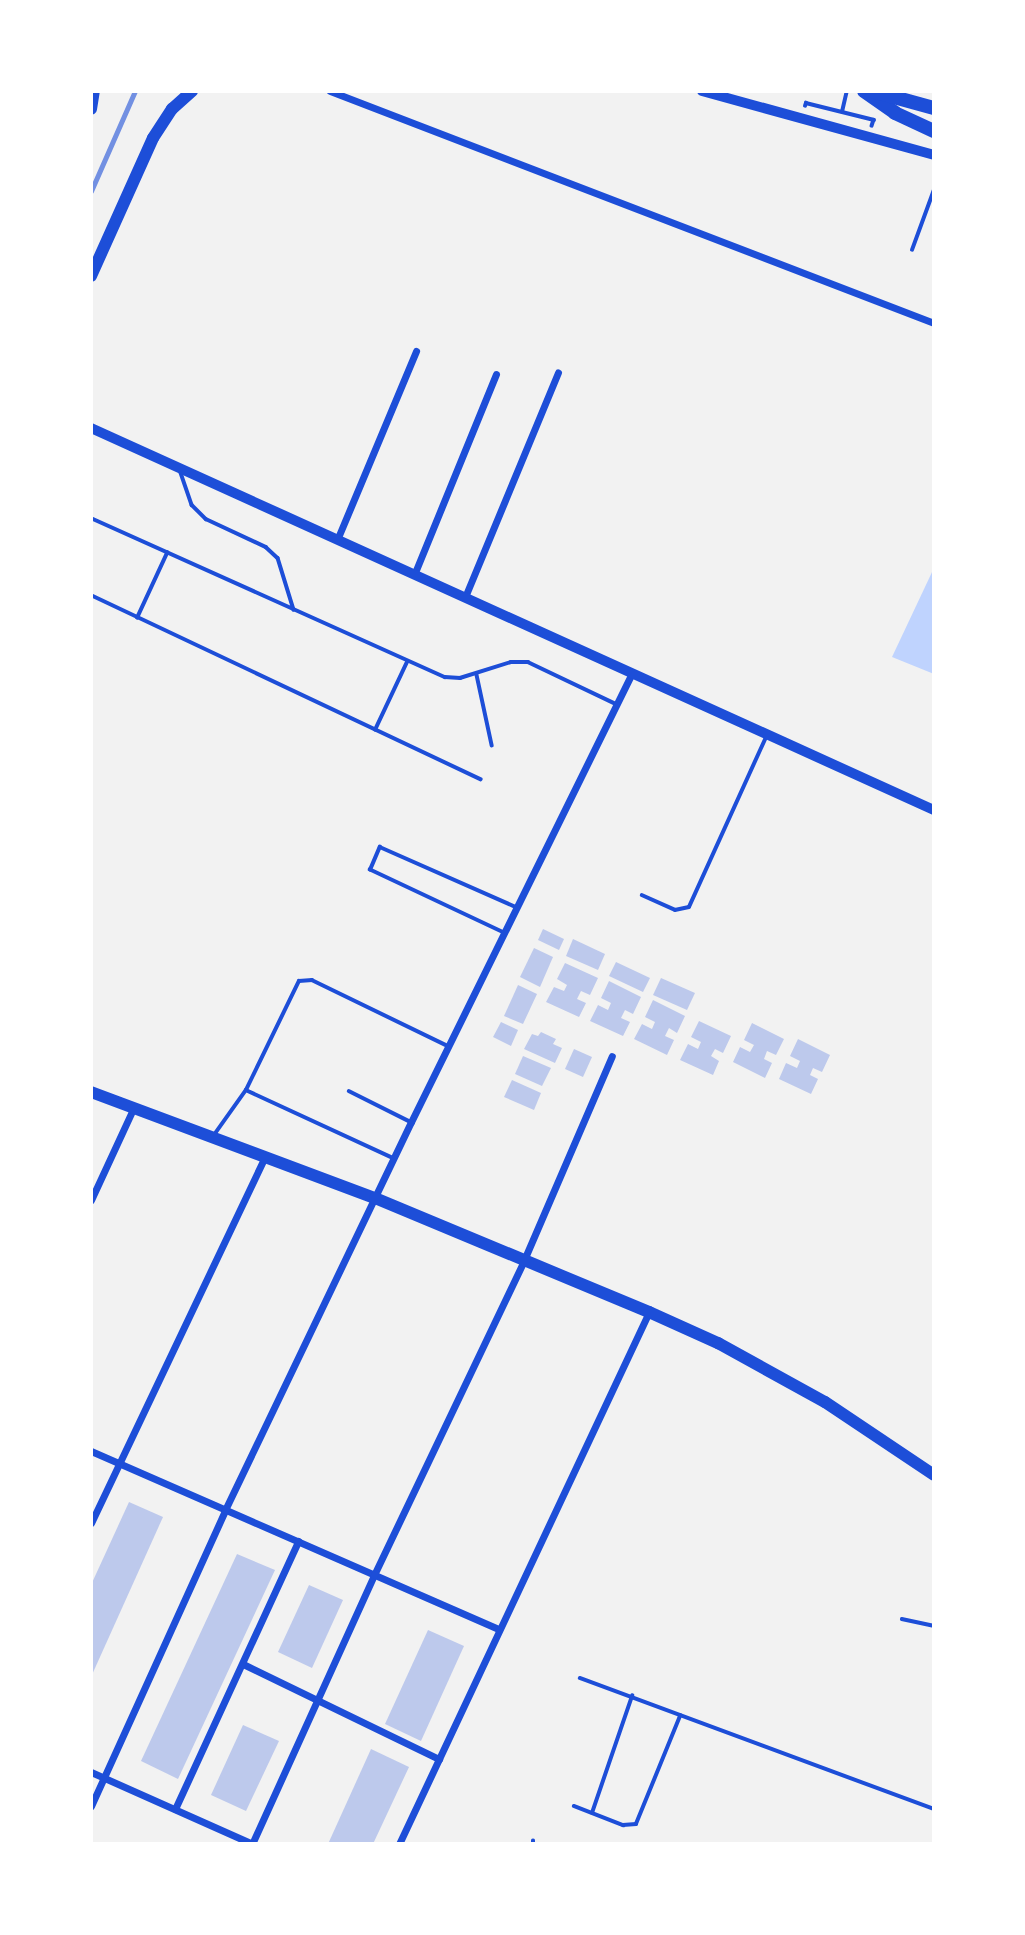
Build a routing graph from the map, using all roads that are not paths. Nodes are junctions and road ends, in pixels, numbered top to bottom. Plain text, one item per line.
1 (94, 91) edge
2 (192, 91) edge
3 (330, 91) edge
4 (702, 91) edge
5 (864, 91) edge
6 (872, 91) edge
7 (934, 107) edge
8 (91, 109) edge
9 (934, 131) edge
10 (934, 155) edge
11 (934, 190) edge
12 (912, 250) dead end
13 (91, 276) edge
14 (934, 323) edge
15 (416, 351) dead end
16 (558, 373) dead end
17 (496, 374) dead end
18 (91, 428) edge
19 (179, 468) junction
20 (91, 518) edge
21 (337, 540) junction
22 (167, 553) junction
23 (414, 575) junction
24 (91, 595) edge
25 (465, 597) junction
26 (294, 610) junction
27 (138, 618) junction
28 (407, 661) junction
29 (632, 673) junction
30 (477, 675) junction
31 (616, 704) junction
32 (375, 730) junction
33 (767, 735) junction
34 (492, 745) dead end
35 (481, 779) dead end
36 (934, 810) edge
37 (642, 895) dead end
38 (516, 907) junction
39 (504, 933) junction
40 (448, 1046) junction
41 (612, 1056) dead end
42 (246, 1090) junction
43 (349, 1091) dead end
44 (91, 1092) edge
45 (134, 1107) junction
46 (411, 1122) junction
47 (213, 1137) junction
48 (265, 1156) junction
49 (394, 1158) junction
50 (375, 1198) junction
51 (91, 1200) edge
52 (524, 1260) junction
53 (649, 1312) junction
54 (91, 1451) edge
55 (119, 1463) junction
56 (934, 1475) edge
57 (225, 1510) junction
58 (91, 1523) edge
59 (298, 1541) junction
60 (374, 1574) junction
61 (902, 1619) dead end
62 (934, 1626) edge
63 (498, 1629) junction
64 (243, 1664) junction
65 (580, 1678) dead end
66 (632, 1696) junction
67 (317, 1700) junction
68 (681, 1715) junction
69 (439, 1759) junction
70 (91, 1772) edge
71 (103, 1777) junction
72 (91, 1806) edge
73 (574, 1806) dead end
74 (175, 1809) junction
75 (934, 1809) edge
76 (592, 1813) junction
77 (253, 1844) edge
78 (399, 1844) edge

1 - 8 main road
2 - 13 main road
3 - 14 street
4 - 10 main road
5 - 9 highway
6 - 7 highway
11 - 12 lane
15 - 21 street
16 - 25 street
17 - 23 street
18 - 19 street
19 - 21 street
19 - 26 lane
20 - 22 lane
21 - 23 street
22 - 26 lane
22 - 27 lane
23 - 25 street
24 - 27 lane
25 - 29 street
26 - 28 lane
27 - 32 lane
28 - 30 lane
28 - 32 lane
29 - 31 street
29 - 33 street
30 - 31 lane
30 - 34 lane
31 - 38 street
32 - 35 lane
33 - 36 street
33 - 37 lane
38 - 39 street
38 - 39 lane
39 - 40 street
40 - 42 lane
40 - 46 street
41 - 52 street
42 - 47 lane
42 - 49 lane
43 - 46 lane
44 - 45 main road
45 - 47 main road
45 - 51 street
46 - 49 street
47 - 48 main road
48 - 50 main road
48 - 55 street
49 - 50 street
50 - 52 main road
50 - 57 street
52 - 53 main road
52 - 60 street
53 - 56 main road
53 - 63 street
54 - 55 street
55 - 57 street
55 - 58 street
57 - 59 street
57 - 71 street
59 - 60 street
59 - 64 street
60 - 63 street
60 - 67 street
61 - 62 lane
63 - 69 street
64 - 67 street
64 - 74 street
65 - 66 lane
66 - 68 lane
66 - 76 lane
67 - 69 street
67 - 77 street
68 - 75 lane
68 - 76 lane
69 - 78 street
70 - 71 street
71 - 72 street
71 - 74 street
73 - 76 lane
74 - 77 street

